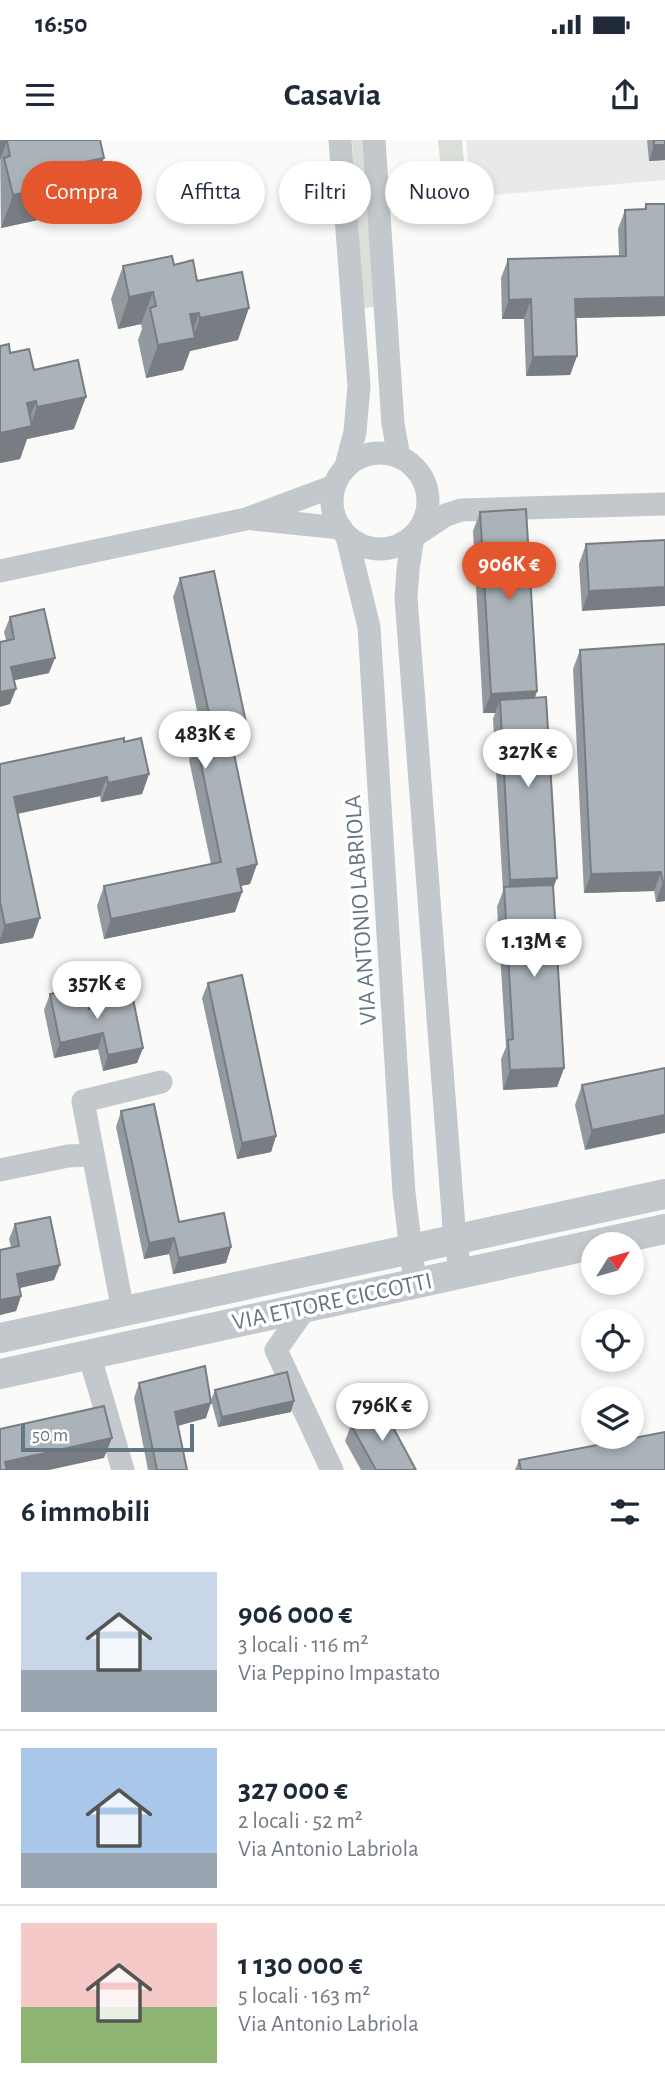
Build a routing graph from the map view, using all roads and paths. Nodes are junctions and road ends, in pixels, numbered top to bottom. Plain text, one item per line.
1 (340, 140) edge
2 (374, 140) edge
3 (400, 457) junction
4 (346, 466) junction
5 (424, 482) junction
6 (334, 486) junction
7 (665, 504) edge
8 (461, 510) junction
9 (246, 519) junction
10 (344, 532) junction
11 (413, 537) junction
12 (0, 571) edge
13 (161, 1082) dead end
14 (93, 1155) junction
15 (0, 1170) edge
16 (665, 1194) edge
17 (665, 1229) edge
18 (455, 1240) junction
19 (410, 1251) junction
20 (461, 1273) junction
21 (415, 1282) junction
22 (307, 1306) junction
23 (123, 1311) junction
24 (84, 1320) junction
25 (0, 1338) edge
26 (89, 1354) junction
27 (0, 1374) edge
28 (123, 1470) edge
29 (332, 1470) edge

1 - 4 street
2 - 3 street
3 - 4 street
3 - 5 street
4 - 6 street
5 - 8 street
5 - 11 street
6 - 9 street
6 - 10 street
7 - 8 street
8 - 11 street
9 - 10 street
9 - 12 street
10 - 11 street
10 - 19 street, VIA ANTONIO LABRIOLA
11 - 18 street
13 - 14 street
14 - 15 street
14 - 23 street
16 - 18 street, VIA ETTORE CICCOTTI
17 - 20 street, VIA ETTORE CICCOTTI
18 - 19 street, VIA ETTORE CICCOTTI
18 - 20 street
19 - 21 street, VIA ANTONIO LABRIOLA
19 - 23 street, VIA ETTORE CICCOTTI
20 - 21 street, VIA ETTORE CICCOTTI
21 - 22 street, VIA ETTORE CICCOTTI
22 - 26 street, VIA ETTORE CICCOTTI
22 - 29 street
23 - 24 street, VIA ETTORE CICCOTTI
24 - 25 street, VIA ETTORE CICCOTTI
24 - 26 street
26 - 27 street, VIA ETTORE CICCOTTI
26 - 28 street

